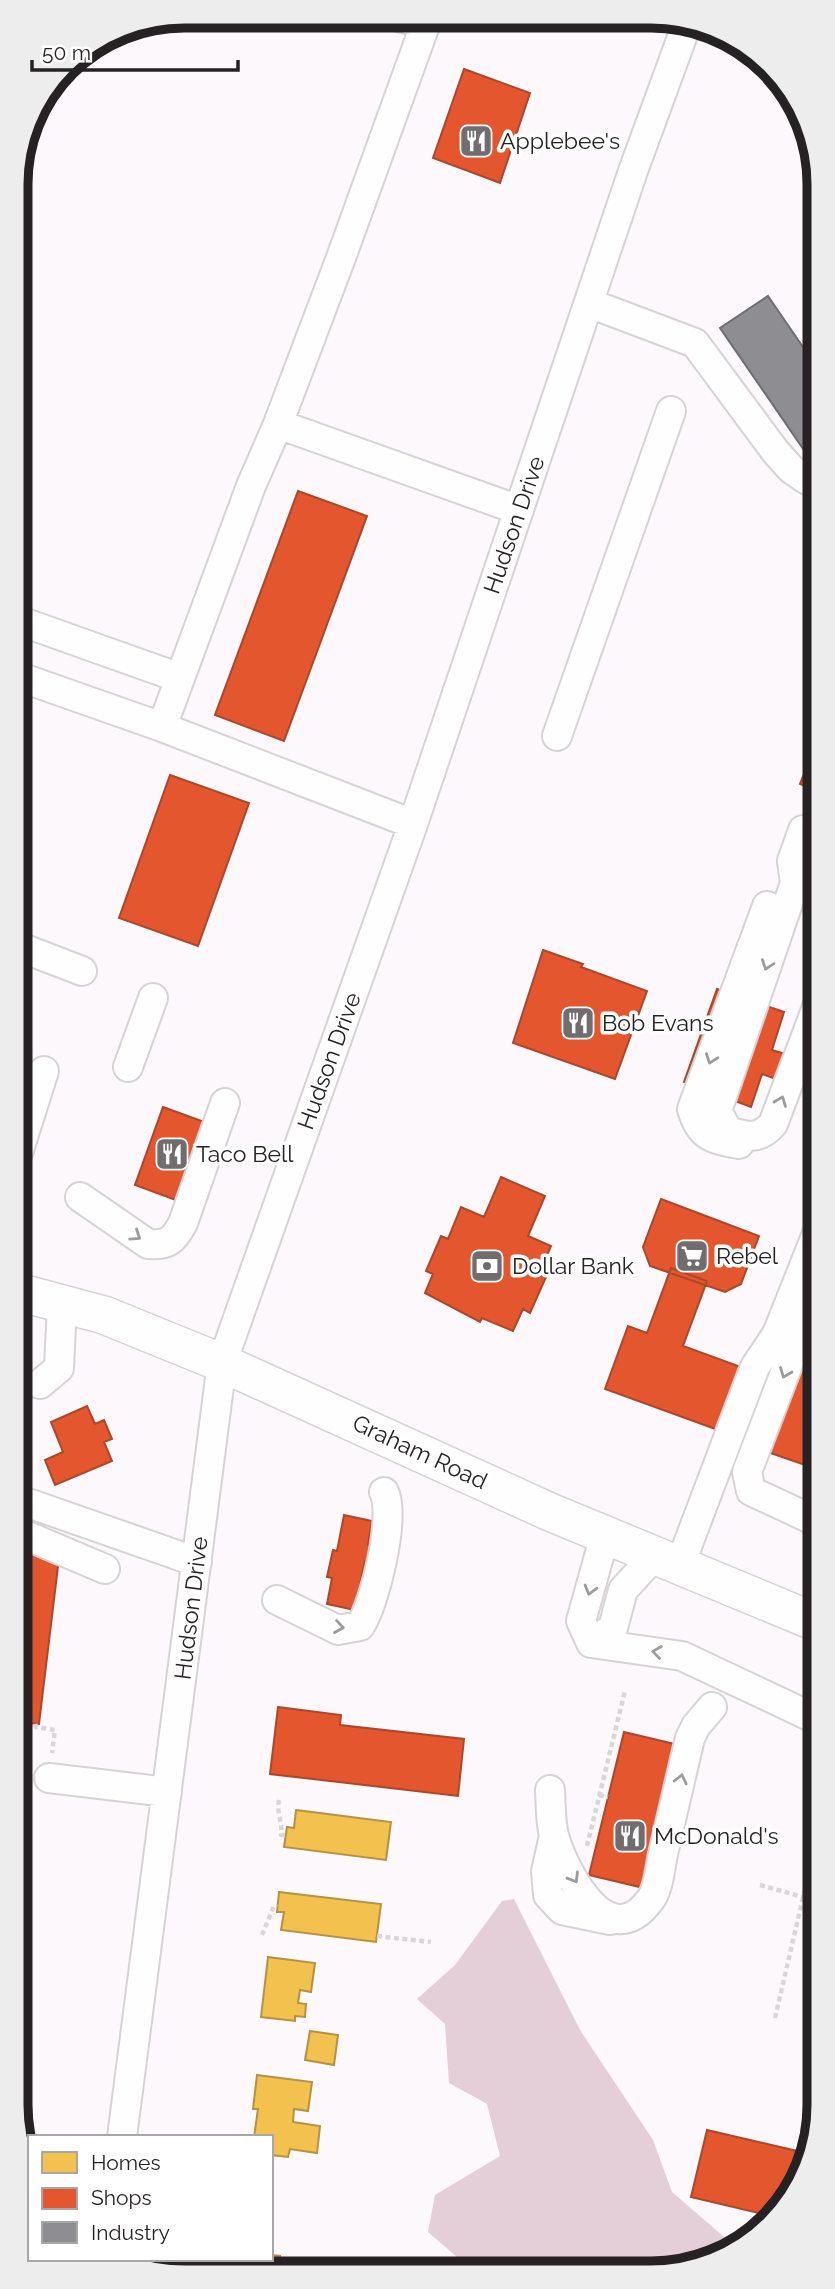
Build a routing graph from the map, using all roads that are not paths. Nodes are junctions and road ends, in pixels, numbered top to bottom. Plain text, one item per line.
1 (425, 28) edge
2 (684, 31) edge
3 (589, 303) junction
4 (671, 411) dead end
5 (278, 424) junction
6 (807, 480) dead end
7 (519, 510) junction
8 (28, 624) edge
9 (180, 678) junction
10 (28, 680) edge
11 (162, 727) junction
12 (557, 736) dead end
13 (413, 824) junction
14 (803, 830) dead end
15 (28, 950) edge
16 (82, 971) dead end
17 (153, 999) dead end
18 (807, 1034) edge
19 (128, 1067) dead end
20 (44, 1071) dead end
21 (225, 1103) dead end
22 (28, 1121) edge
23 (80, 1198) dead end
24 (807, 1259) edge
25 (28, 1295) edge
26 (62, 1304) junction
27 (807, 1315) edge
28 (222, 1363) junction
29 (40, 1384) dead end
30 (384, 1492) dead end
31 (31, 1504) dead end
32 (807, 1517) edge
33 (605, 1535) junction
34 (28, 1536) edge
35 (667, 1560) junction
36 (197, 1562) junction
37 (106, 1569) dead end
38 (277, 1600) dead end
39 (807, 1618) edge
40 (592, 1643) junction
41 (712, 1707) dead end
42 (807, 1715) edge
43 (49, 1778) road end
44 (550, 1790) dead end
45 (167, 1793) junction
46 (122, 2135) edge

1 - 5 street
2 - 3 street, Hudson Drive
3 - 6 street
3 - 7 street, Hudson Drive
4 - 12 street
5 - 7 street
5 - 9 street
7 - 13 street, Hudson Drive
8 - 9 street
9 - 11 street
10 - 11 street
11 - 13 street
13 - 28 street, Hudson Drive
14 -> 18 street
15 - 16 street
17 - 19 street
20 - 22 street
23 -> 21 street
24 - 35 street
25 - 26 main road, Graham Road
26 - 28 main road, Graham Road
26 - 29 street
27 -> 32 street
28 - 33 main road, Graham Road
28 - 36 street, Hudson Drive
38 -> 30 street
31 - 36 street
33 - 35 main road, Graham Road
33 -> 40 street
34 - 37 street
35 - 39 main road, Graham Road
35 - 40 street
36 - 45 street, Hudson Drive
42 -> 40 street
44 -> 41 street
43 - 45 street
45 - 46 street, Hudson Drive

